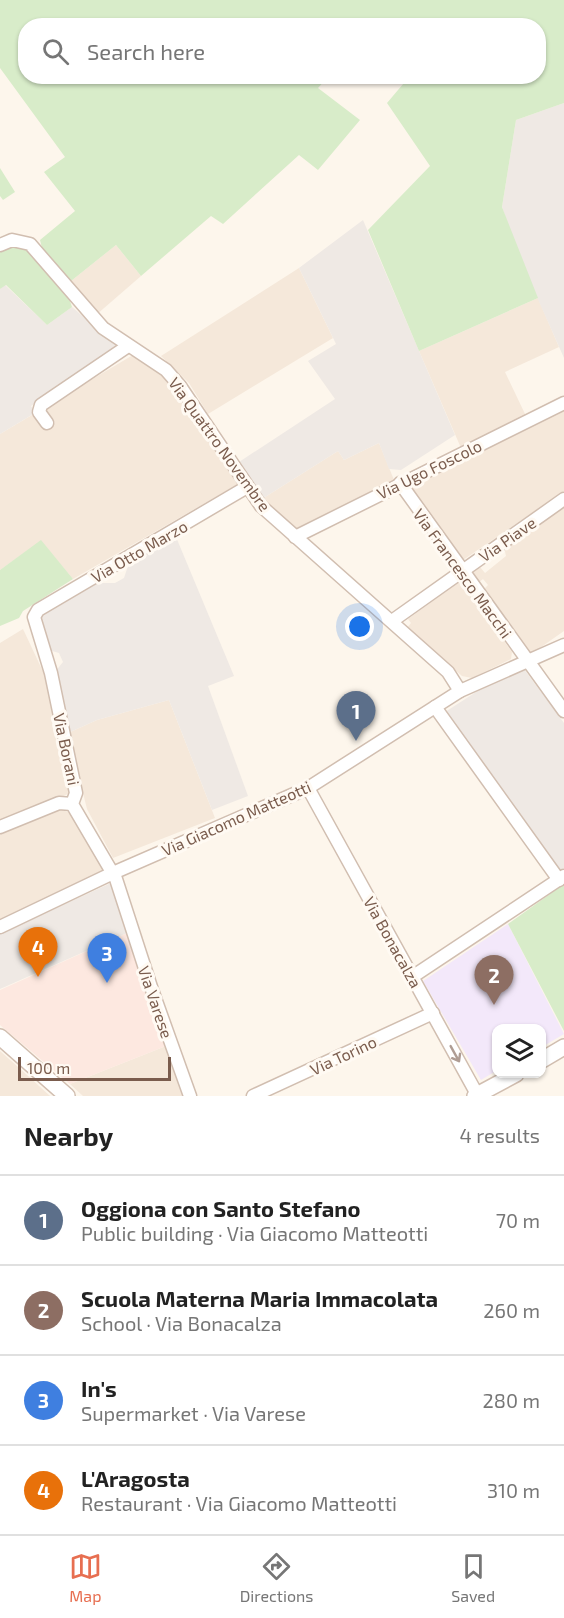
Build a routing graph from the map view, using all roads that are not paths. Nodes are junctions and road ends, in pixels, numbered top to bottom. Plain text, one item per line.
1 (0, 245) edge
2 (128, 346) junction
3 (564, 403) edge
4 (46, 423) dead end
5 (400, 483) junction
6 (247, 488) junction
7 (564, 499) edge
8 (295, 537) junction
9 (462, 572) junction
10 (34, 617) joint
11 (392, 621) junction
12 (564, 645) edge
13 (528, 662) junction
14 (460, 691) junction
15 (435, 708) junction
16 (564, 711) edge
17 (308, 788) junction
18 (72, 804) junction
19 (0, 827) edge
20 (113, 873) junction
21 (561, 878) edge
22 (0, 927) edge
23 (412, 977) junction
24 (433, 1013) junction
25 (0, 1037) edge
26 (564, 1047) edge
27 (546, 1058) edge
28 (509, 1078) edge
29 (66, 1096) edge
30 (190, 1096) edge
31 (253, 1096) edge
32 (477, 1096) edge

1 - 2 street, Via Quattro Novembre
2 - 4 street
2 - 6 street, Via Quattro Novembre
3 - 5 street, Via Ugo Foscolo
5 - 8 street, Via Ugo Foscolo
5 - 9 street, Via Francesco Macchi
6 - 8 street, Via Quattro Novembre
6 - 10 street, Via Otto Marzo
7 - 9 street, Via Piave
8 - 11 street, Via Quattro Novembre
9 - 11 street, Via Piave
9 - 13 street, Via Francesco Macchi
10 - 18 street, Via Borani
11 - 14 street, Via Quattro Novembre
12 - 13 street, Via Giacomo Matteotti
13 - 14 street, Via Giacomo Matteotti
13 - 16 street, Via Francesco Macchi
14 - 15 street, Via Giacomo Matteotti
15 - 17 street, Via Giacomo Matteotti
15 - 21 street
17 - 20 street, Via Giacomo Matteotti
17 - 23 street, Via Bonacalza
18 - 19 street
18 - 20 street, Via Borani
20 - 22 street, Via Giacomo Matteotti
20 - 30 street, Via Varese
21 - 23 street
23 - 24 street, Via Bonacalza
24 - 31 street, Via Torino
24 -> 32 street, Via Bonacalza
25 - 29 street
26 - 27 street
28 - 32 street

